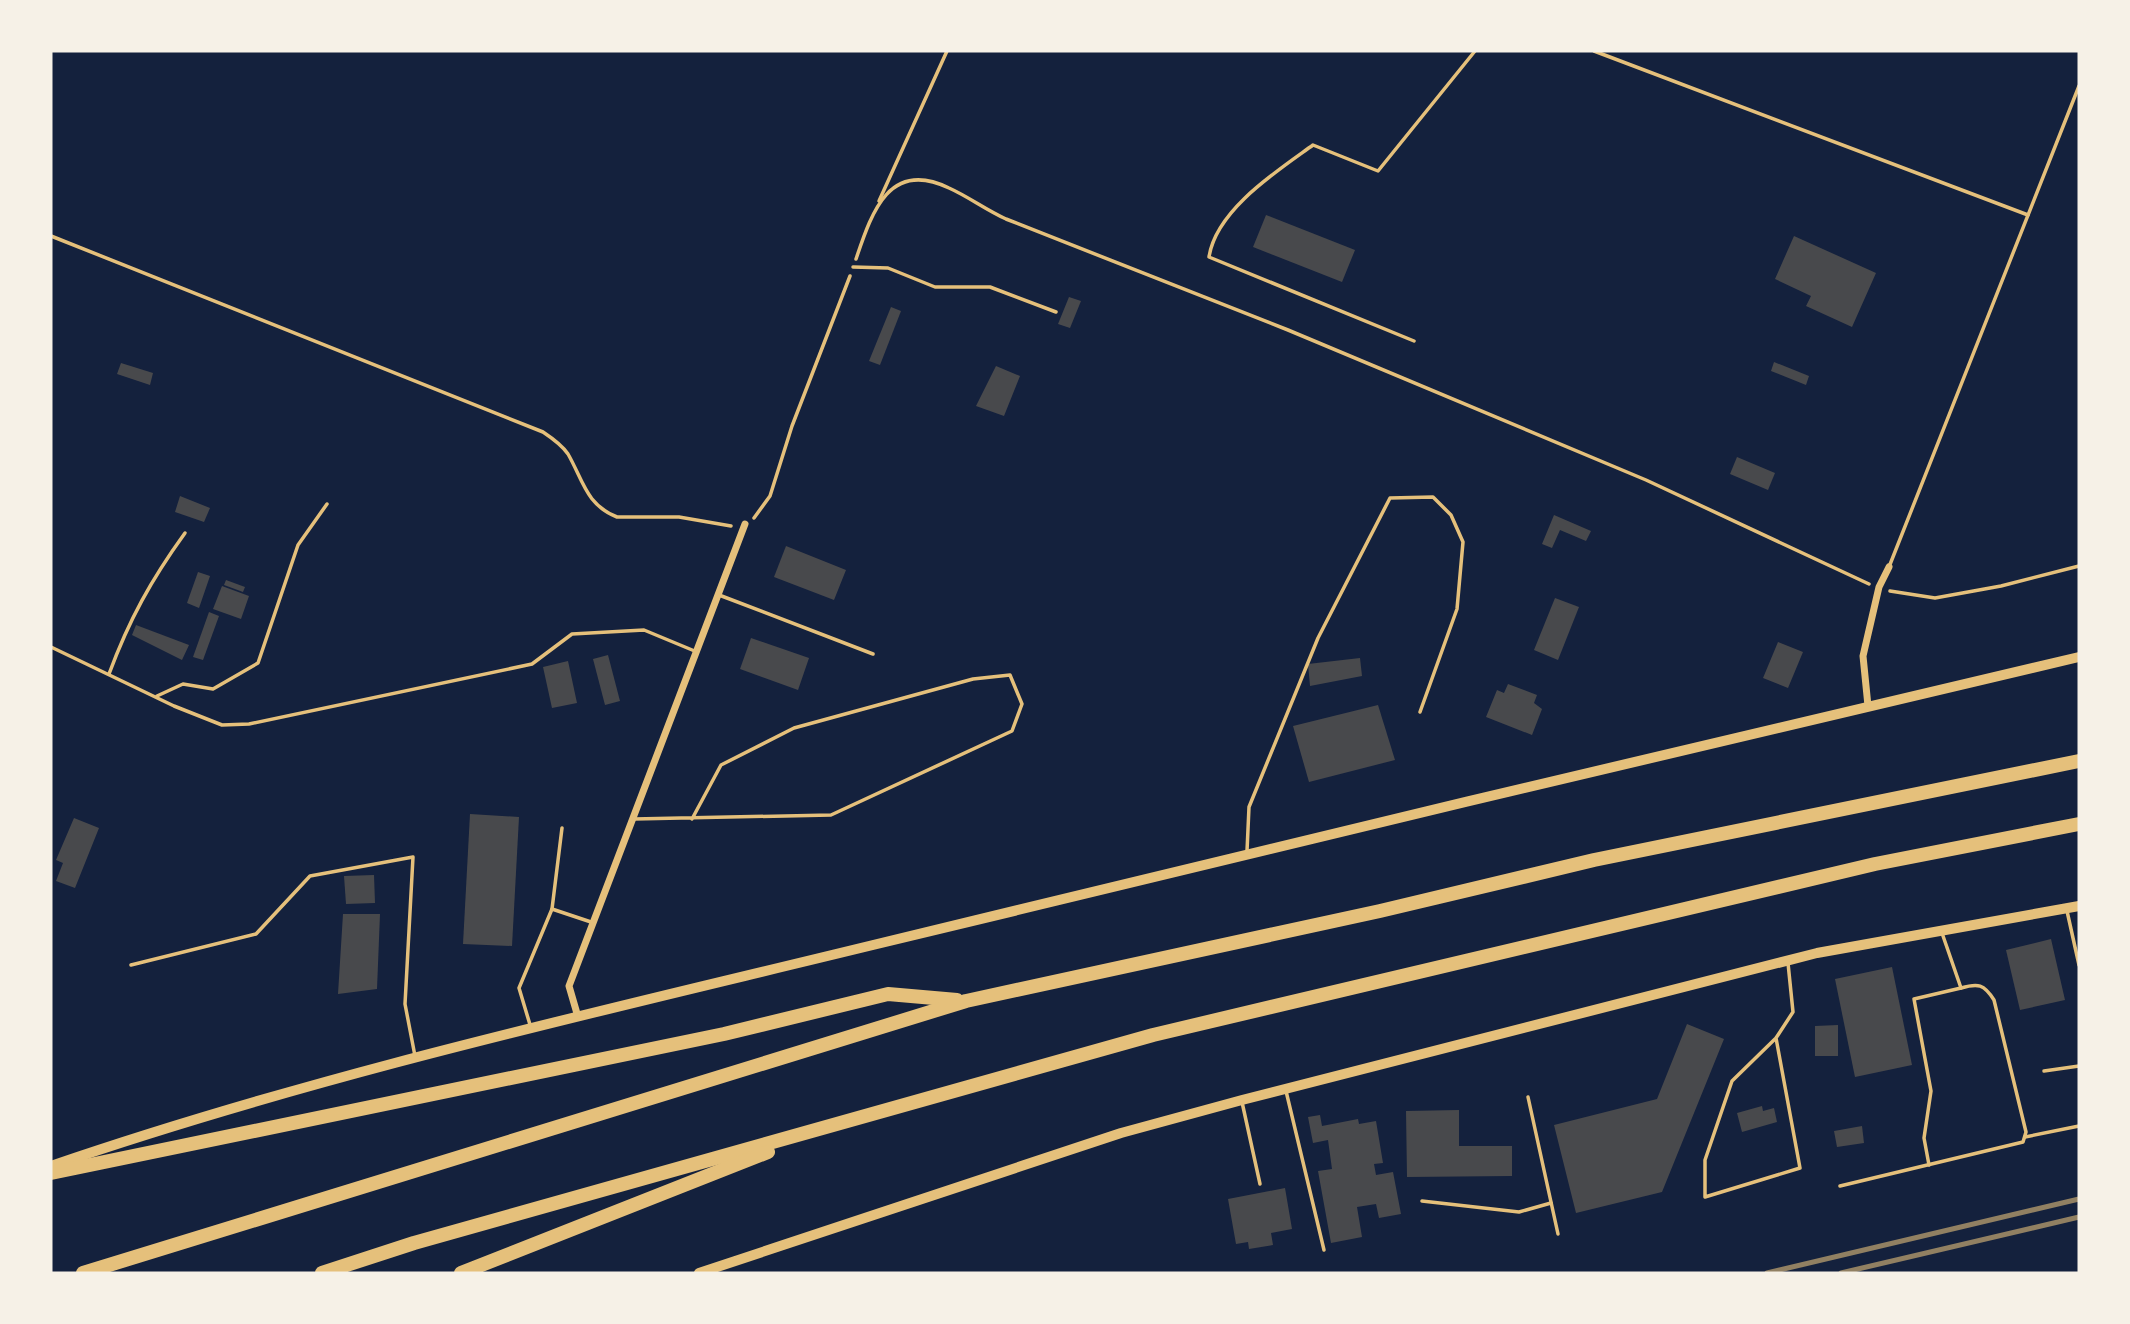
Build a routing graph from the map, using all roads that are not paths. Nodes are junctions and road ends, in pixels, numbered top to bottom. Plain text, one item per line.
1 (1475, 51) edge
2 (1594, 51) edge
3 (2079, 86) edge
4 (2028, 215) junction
5 (853, 267) road end
6 (1056, 312) dead end
7 (1414, 341) dead end
8 (327, 503) dead end
9 (745, 524) road end
10 (184, 533) dead end
11 (1889, 567) joint
12 (719, 595) junction
13 (51, 647) edge
14 (697, 652) junction
15 (873, 654) dead end
16 (2079, 657) edge
17 (108, 674) junction
18 (157, 696) junction
19 (1868, 706) junction
20 (1420, 712) dead end
21 (2079, 761) edge
22 (632, 819) junction
23 (692, 819) junction
24 (2079, 824) edge
25 (562, 828) dead end
26 (1246, 853) junction
27 (2079, 906) edge
28 (2067, 908) junction
29 (552, 909) junction
30 (592, 922) junction
31 (1941, 931) junction
32 (1788, 961) junction
33 (131, 965) dead end
34 (2079, 965) edge
35 (1961, 988) junction
36 (966, 1001) junction
37 (578, 1017) junction
38 (531, 1029) junction
39 (1776, 1038) junction
40 (415, 1059) junction
41 (2079, 1066) edge
42 (2044, 1071) dead end
43 (1286, 1089) junction
44 (1528, 1097) dead end
45 (1242, 1100) junction
46 (2079, 1126) edge
47 (796, 1136) junction
48 (2025, 1137) junction
49 (1929, 1165) junction
50 (51, 1166) edge
51 (51, 1174) edge
52 (1260, 1184) dead end
53 (1840, 1186) dead end
54 (1422, 1201) dead end
55 (1551, 1203) junction
56 (1558, 1234) dead end
57 (1324, 1250) dead end
58 (83, 1273) edge
59 (322, 1273) edge
60 (460, 1273) edge
61 (699, 1273) edge

1 - 7 lane
2 - 4 lane
3 - 4 lane
4 - 11 lane
5 - 6 lane
8 - 18 lane
9 - 12 street
10 - 17 lane
11 - 19 street
12 - 14 street
12 - 15 lane
13 - 17 lane
14 - 18 lane
14 - 22 street
16 - 19 main road
17 - 18 lane
19 - 26 main road
20 - 26 lane
21 - 36 highway
22 - 23 lane
22 - 30 street
23 - 23 lane
24 - 47 highway
25 - 29 lane
26 - 37 main road
27 - 28 main road
28 - 31 main road
28 - 34 lane
29 - 30 lane
29 - 38 lane
30 - 37 street
31 - 32 main road
31 - 35 lane
32 - 39 lane
32 - 43 main road
33 - 40 lane
35 - 48 lane
35 - 49 lane
36 - 51 highway
36 - 58 highway
37 - 38 main road
38 - 40 main road
39 - 39 lane
40 - 50 main road
41 - 42 lane
43 - 45 main road
43 - 57 lane
44 - 55 lane
45 - 52 lane
45 - 61 main road
46 - 48 lane
47 - 59 highway
47 - 60 highway
48 - 49 lane
49 - 53 lane
54 - 55 lane
55 - 56 lane

